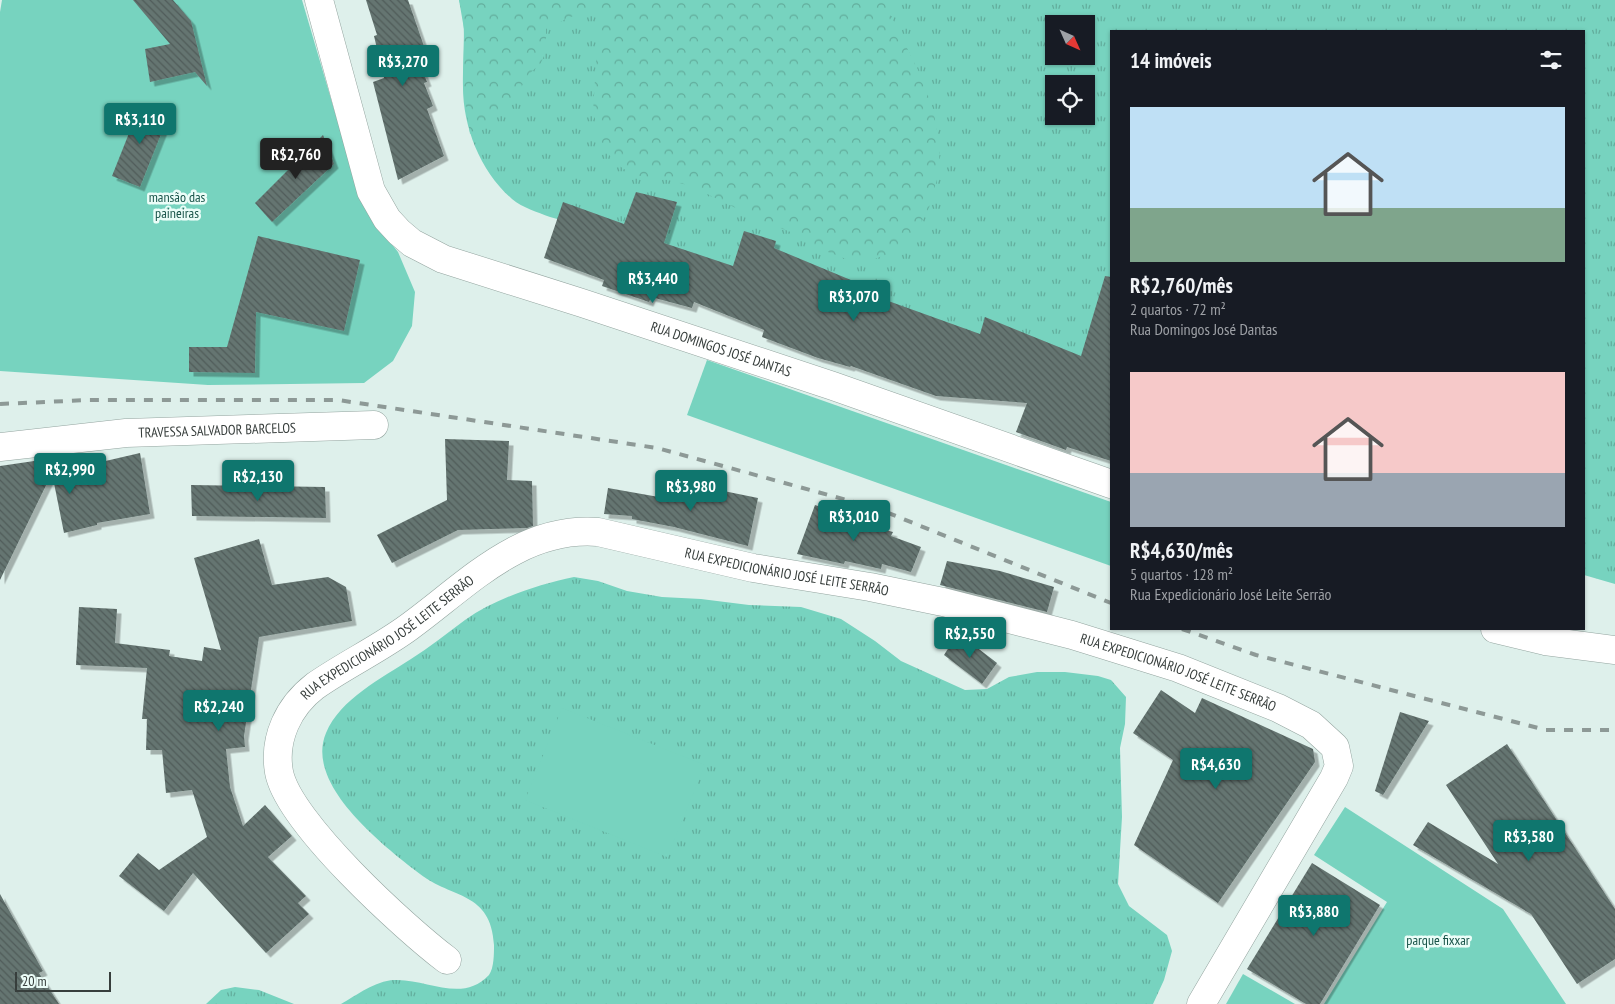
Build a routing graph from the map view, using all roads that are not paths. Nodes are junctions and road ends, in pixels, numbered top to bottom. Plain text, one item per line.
1 (319, 0) edge
2 (374, 425) dead end
3 (0, 446) edge
4 (1110, 484) edge
5 (1499, 630) edge
6 (1615, 650) edge
7 (447, 960) dead end
8 (1201, 1004) edge

1 - 4 street, RUA DOMINGOS JOSÉ DANTAS
2 - 3 street, TRAVESSA SALVADOR BARCELOS
5 - 6 street
7 - 8 street, RUA EXPEDICIONÁRIO JOSÉ LEITE SERRÃO

